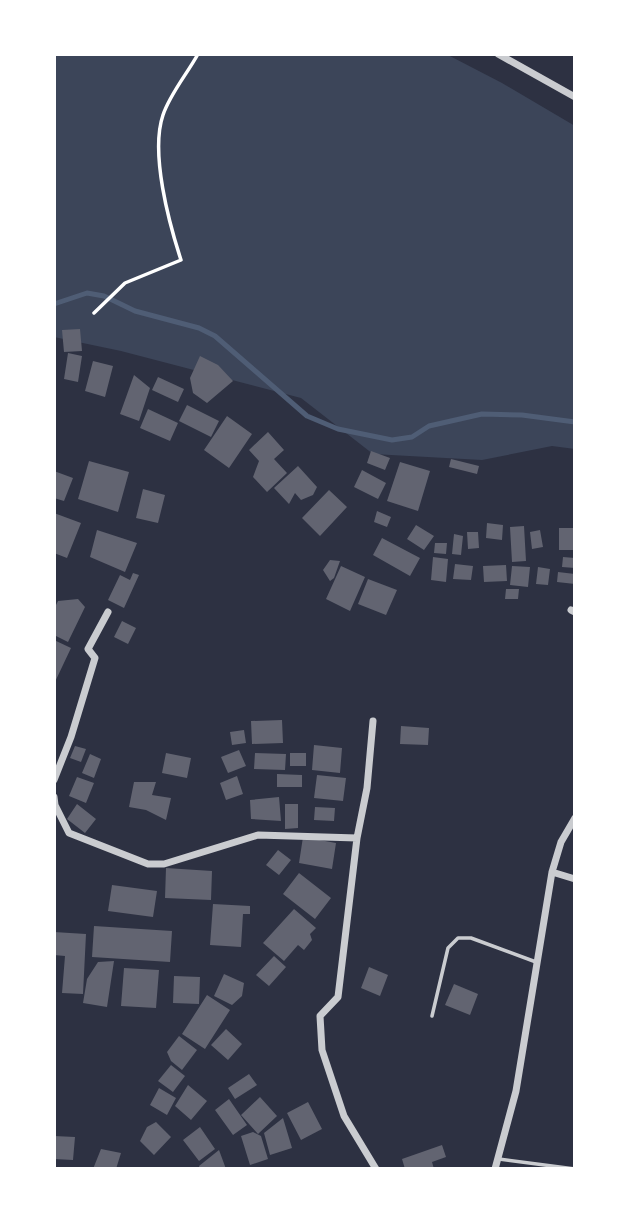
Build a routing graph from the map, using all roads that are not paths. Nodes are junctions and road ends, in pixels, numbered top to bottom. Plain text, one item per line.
1 (498, 54) edge
2 (575, 97) edge
3 (108, 612) dead end
4 (373, 721) dead end
5 (54, 780) edge
6 (54, 797) edge
7 (575, 818) edge
8 (357, 838) junction
9 (552, 872) junction
10 (575, 879) edge
11 (536, 962) junction
12 (432, 1016) dead end
13 (497, 1159) junction
14 (376, 1169) edge
15 (495, 1169) edge
16 (575, 1169) edge

1 - 2 street
3 - 5 street
4 - 8 street
6 - 8 street
7 - 9 street
8 - 14 street
9 - 10 street
9 - 11 street
11 - 12 lane
11 - 13 street
13 - 15 street
13 - 16 lane

